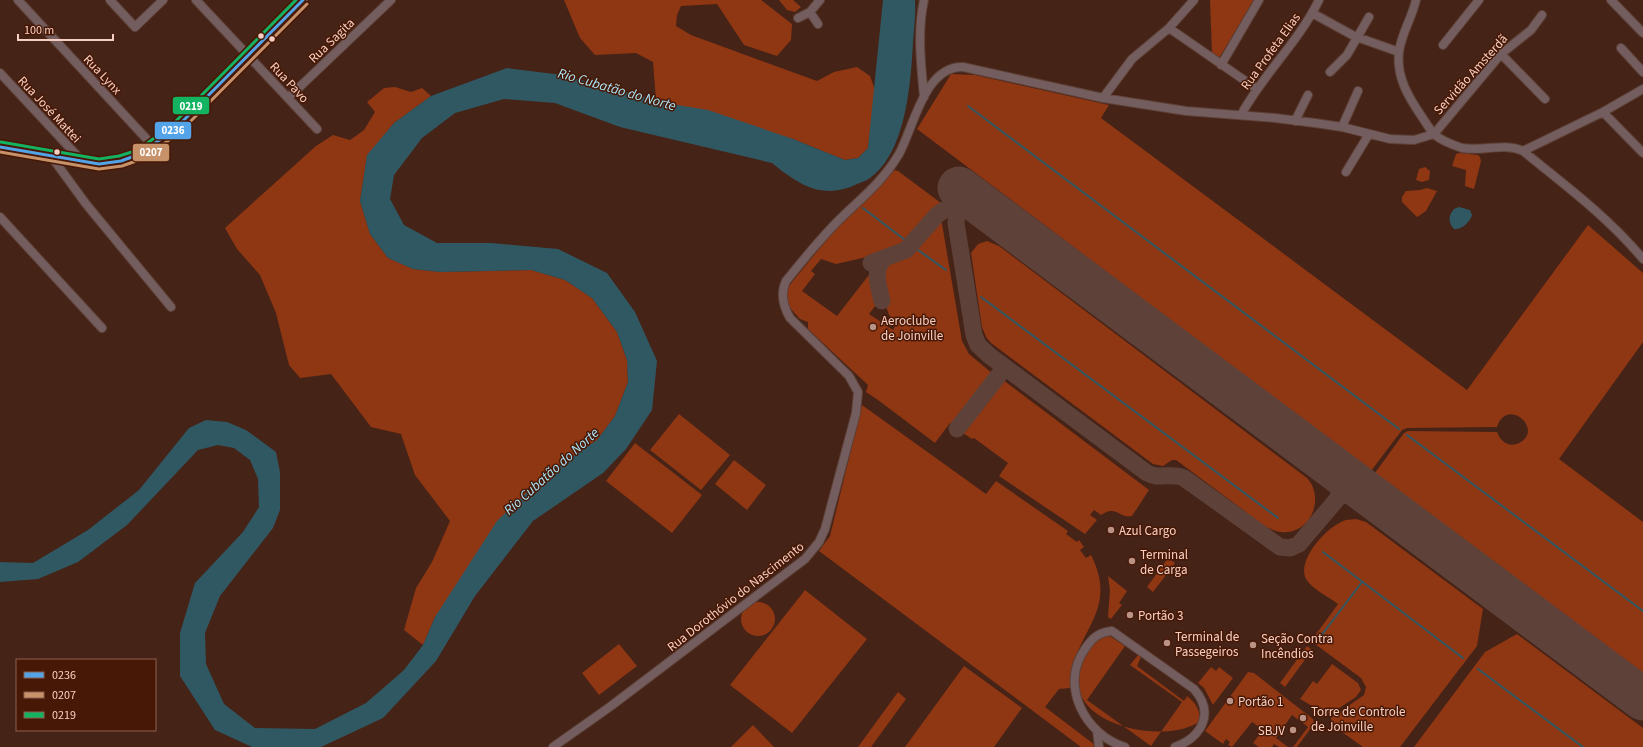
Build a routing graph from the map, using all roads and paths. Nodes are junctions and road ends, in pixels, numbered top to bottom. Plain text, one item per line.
1 (18, 0) edge
2 (110, 0) edge
3 (163, 0) edge
4 (303, 0) edge
5 (391, 0) edge
6 (820, 0) edge
7 (924, 0) edge
8 (1194, 0) edge
9 (1259, 0) edge
10 (1319, 0) edge
11 (1416, 0) edge
12 (1479, 0) edge
13 (1611, 0) edge
14 (199, 1) edge
15 (810, 12) junction
16 (1312, 13) junction
17 (1542, 15) dead end
18 (1369, 17) dead end
19 (798, 18) dead end
20 (818, 24) dead end
21 (1168, 28) junction
22 (1643, 33) edge
23 (1357, 37) junction
24 (1443, 45) dead end
25 (1621, 48) dead end
26 (1399, 52) junction
27 (1501, 54) junction
28 (248, 56) junction
29 (1221, 64) junction
30 (1330, 72) dead end
31 (1643, 72) edge
32 (0, 73) edge
33 (1256, 89) junction
34 (1643, 89) edge
35 (1358, 91) dead end
36 (1308, 95) dead end
37 (924, 97) junction
38 (288, 98) junction
39 (1103, 98) junction
40 (1545, 99) dead end
41 (1603, 112) junction
42 (1241, 115) junction
43 (1295, 121) junction
44 (1342, 127) junction
45 (317, 129) dead end
46 (1369, 134) junction
47 (1434, 134) junction
48 (154, 147) junction
49 (0, 148) edge
50 (1523, 151) junction
51 (1643, 153) edge
52 (51, 156) junction
53 (83, 162) junction
54 (1346, 172) dead end
55 (0, 217) edge
56 (1643, 259) edge
57 (171, 307) dead end
58 (102, 328) dead end
59 (1098, 731) junction
60 (1118, 746) edge
61 (553, 747) edge
62 (1099, 747) edge
63 (1175, 747) edge

1 - 48 street, Rua Lynx
2 - 3 street
4 - 28 street
5 - 38 street, Rua Sagita
6 - 15 street
7 - 37 street
8 - 21 street
9 - 29 street
10 - 16 street, Rua Profeta Elias
11 - 26 street
12 - 24 street
13 - 22 street
14 - 28 street, Rua Pavo
15 - 19 street
15 - 20 street
16 - 23 street
16 - 33 street, Rua Profeta Elias
17 - 27 street, Servidão Amsterdã
18 - 23 street
21 - 29 street
21 - 39 street
23 - 26 street
23 - 30 street
25 - 31 street
26 - 47 street
27 - 40 street
27 - 47 street, Servidão Amsterdã
28 - 38 street, Rua Pavo
28 - 48 street
29 - 33 street
32 - 53 street, Rua José Mattei
33 - 42 street, Rua Profeta Elias
34 - 41 street
35 - 44 street
36 - 43 street
37 - 39 street
37 - 61 street, Rua Dorothóvio do Nascimento
38 - 45 street, Rua Pavo
39 - 42 street
41 - 50 street
41 - 51 street
42 - 43 street
43 - 44 street
44 - 46 street
46 - 47 street
46 - 54 street
47 - 50 street
48 - 53 street
49 - 52 street
50 - 56 street
52 - 53 street
52 - 57 street
55 - 58 street
59 - 60 street
59 - 62 street
59 - 63 street

